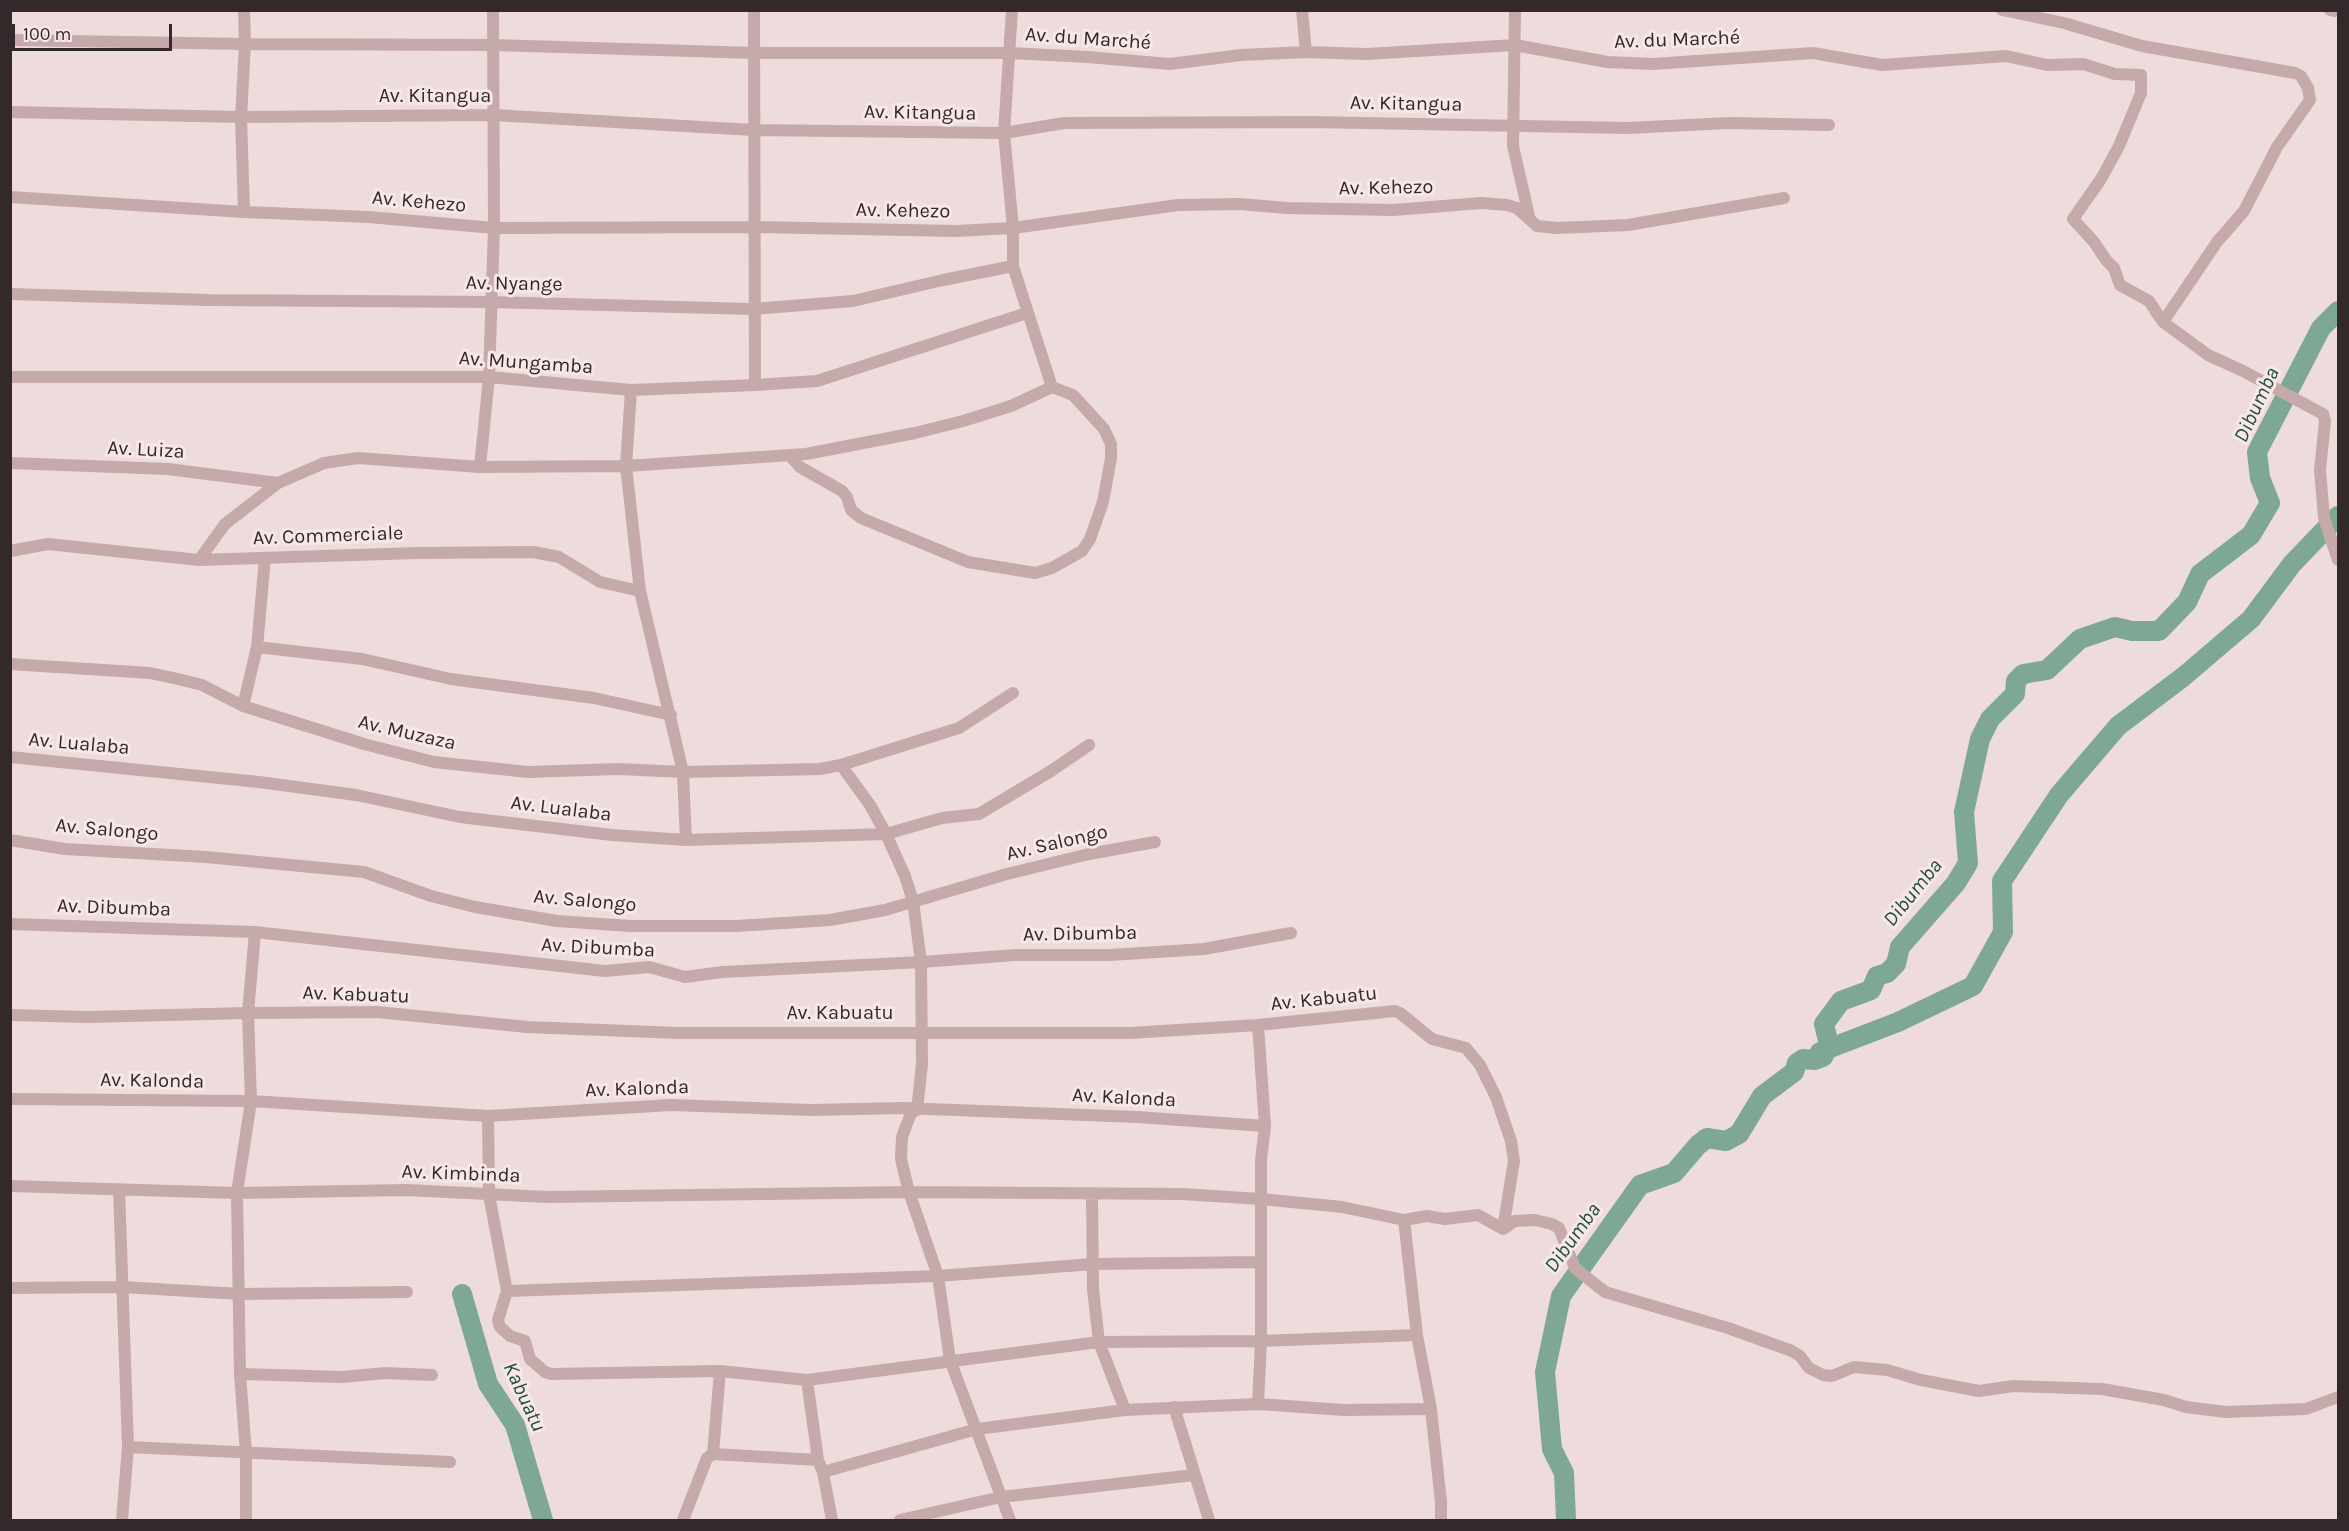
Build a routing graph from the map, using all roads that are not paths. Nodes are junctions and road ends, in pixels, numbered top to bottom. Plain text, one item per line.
1 (244, 10) edge
2 (493, 10) edge
3 (754, 10) edge
4 (1012, 10) edge
5 (1302, 10) edge
6 (1515, 10) edge
7 (2002, 10) edge
8 (2330, 10) edge
9 (2334, 11) edge
10 (10, 40) edge
11 (245, 44) junction
12 (494, 45) junction
13 (1515, 45) junction
14 (755, 52) junction
15 (1306, 52) junction
16 (1010, 53) junction
17 (10, 112) edge
18 (495, 115) junction
19 (241, 117) junction
20 (1829, 125) dead end
21 (1514, 126) junction
22 (753, 130) junction
23 (1004, 133) junction
24 (10, 197) edge
25 (1784, 198) dead end
26 (244, 212) junction
27 (1530, 220) junction
28 (756, 227) junction
29 (494, 228) junction
30 (1012, 228) junction
31 (1012, 266) junction
32 (10, 294) edge
33 (490, 302) junction
34 (753, 309) junction
35 (1027, 313) junction
36 (2163, 322) junction
37 (10, 377) edge
38 (489, 377) junction
39 (755, 385) junction
40 (1052, 387) junction
41 (631, 390) junction
42 (789, 455) junction
43 (10, 463) edge
44 (480, 466) junction
45 (626, 466) junction
46 (278, 483) junction
47 (10, 550) edge
48 (2337, 557) edge
49 (265, 558) junction
50 (199, 560) junction
51 (640, 591) junction
52 (257, 647) junction
53 (10, 664) edge
54 (1013, 693) dead end
55 (243, 706) junction
56 (671, 715) junction
57 (1089, 745) dead end
58 (10, 757) edge
59 (841, 765) junction
60 (683, 772) junction
61 (886, 834) junction
62 (10, 840) edge
63 (687, 840) junction
64 (1155, 842) dead end
65 (913, 901) junction
66 (10, 924) edge
67 (255, 932) junction
68 (1291, 933) dead end
69 (921, 963) junction
70 (248, 1013) junction
71 (10, 1015) edge
72 (1258, 1025) junction
73 (921, 1033) junction
74 (10, 1099) edge
75 (251, 1101) junction
76 (917, 1110) junction
77 (488, 1116) junction
78 (1264, 1126) junction
79 (10, 1186) edge
80 (119, 1189) junction
81 (237, 1192) junction
82 (909, 1192) junction
83 (1092, 1194) junction
84 (489, 1195) junction
85 (1261, 1199) junction
86 (1404, 1220) junction
87 (1503, 1229) junction
88 (1261, 1262) junction
89 (1093, 1264) junction
90 (938, 1276) junction
91 (122, 1287) junction
92 (10, 1288) edge
93 (507, 1291) junction
94 (407, 1292) dead end
95 (240, 1294) junction
96 (1417, 1335) junction
97 (1261, 1341) junction
98 (1099, 1342) junction
99 (950, 1360) junction
100 (720, 1371) junction
101 (240, 1374) junction
102 (432, 1375) dead end
103 (807, 1380) junction
104 (2338, 1397) edge
105 (1258, 1404) junction
106 (1174, 1407) junction
107 (1431, 1409) junction
108 (1125, 1410) junction
109 (977, 1429) junction
110 (128, 1447) junction
111 (246, 1453) junction
112 (714, 1454) junction
113 (450, 1462) dead end
114 (820, 1466) junction
115 (1194, 1475) junction
116 (1001, 1497) junction
117 (684, 1520) edge
118 (122, 1521) edge
119 (246, 1521) edge
120 (832, 1521) edge
121 (900, 1521) edge
122 (1010, 1521) edge
123 (1209, 1521) edge
124 (1442, 1521) edge

1 - 11 street
2 - 12 street
3 - 14 street
4 - 16 street
5 - 15 street
6 - 13 street
7 - 36 street
8 - 9 street
10 - 11 street, Av. du Marché
11 - 12 street, Av. du Marché
11 - 19 street
12 - 14 street, Av. du Marché
12 - 18 street
13 - 15 street, Av. du Marché
13 - 21 street
13 - 36 street, Av. du Marché
14 - 16 street, Av. du Marché
14 - 22 street
15 - 16 street, Av. du Marché
16 - 23 street
17 - 19 street, Av. Kitangua
18 - 19 street, Av. Kitangua
18 - 22 street, Av. Kitangua
18 - 29 street
19 - 26 street
20 - 21 street, Av. Kitangua
21 - 23 street, Av. Kitangua
21 - 27 street
22 - 23 street, Av. Kitangua
22 - 28 street
23 - 30 street
24 - 26 street, Av. Kehezo
25 - 27 street, Av. Kehezo
26 - 29 street, Av. Kehezo
27 - 30 street, Av. Kehezo
28 - 29 street, Av. Kehezo
28 - 30 street, Av. Kehezo
28 - 34 street
29 - 33 street
30 - 31 street
31 - 34 street, Av. Nyange
31 - 35 street
32 - 33 street, Av. Nyange
33 - 34 street, Av. Nyange
33 - 38 street
34 - 39 street
35 - 39 street, Av. Mungamba
35 - 40 street
36 - 48 street
37 - 38 street, Av. Mungamba
38 - 41 street, Av. Mungamba
38 - 44 street
39 - 41 street, Av. Mungamba
40 - 42 street
40 - 42 street
41 - 45 street
42 - 45 street
43 - 46 street, Av. Luiza
44 - 45 street
44 - 46 street
45 - 51 street
46 - 50 street
47 - 50 street, Av. Commerciale
49 - 50 street, Av. Commerciale
49 - 51 street, Av. Commerciale
49 - 52 street
51 - 56 street
52 - 55 street
52 - 56 street
53 - 55 street, Av. Muzaza
54 - 59 street, Av. Muzaza
55 - 60 street, Av. Muzaza
56 - 60 street
57 - 61 street, Av. Lualaba
58 - 63 street, Av. Lualaba
59 - 60 street, Av. Muzaza
59 - 61 street
60 - 63 street
61 - 63 street, Av. Lualaba
61 - 65 street
62 - 65 street, Av. Salongo
64 - 65 street, Av. Salongo
65 - 69 street
66 - 67 street, Av. Dibumba
67 - 69 street, Av. Dibumba
67 - 70 street
68 - 69 street, Av. Dibumba
69 - 73 street
70 - 71 street, Av. Kabuatu
70 - 73 street, Av. Kabuatu
70 - 75 street
72 - 73 street, Av. Kabuatu
72 - 78 street
72 - 87 street, Av. Kabuatu
73 - 76 street
74 - 75 street, Av. Kalonda
75 - 77 street, Av. Kalonda
75 - 81 street
76 - 77 street, Av. Kalonda
76 - 78 street, Av. Kalonda
76 - 82 street
77 - 84 street
78 - 85 street
79 - 80 street, Av. Kimbinda
80 - 81 street, Av. Kimbinda
80 - 91 street
81 - 84 street, Av. Kimbinda
81 - 95 street
82 - 83 street, Av. Kimbinda
82 - 84 street, Av. Kimbinda
82 - 90 street
83 - 85 street, Av. Kimbinda
83 - 89 street
84 - 93 street
85 - 86 street, Av. Kimbinda
85 - 88 street
86 - 87 street, Av. Kimbinda
86 - 96 street
87 - 104 street
88 - 89 street
88 - 97 street
89 - 90 street
89 - 98 street
90 - 93 street
90 - 99 street
91 - 92 street
91 - 95 street
91 - 110 street
93 - 100 street
94 - 95 street
95 - 101 street
96 - 97 street
96 - 107 street
97 - 98 street
97 - 105 street
98 - 99 street
98 - 108 street
99 - 103 street
99 - 109 street
100 - 103 street
100 - 112 street
101 - 102 street
101 - 111 street
103 - 114 street
105 - 106 street
105 - 107 street
106 - 108 street
106 - 115 street
107 - 124 street
108 - 109 street
109 - 114 street
109 - 116 street
110 - 111 street
110 - 118 street
111 - 113 street
111 - 119 street
112 - 114 street
112 - 117 street
114 - 120 street
115 - 116 street
115 - 123 street
116 - 121 street
116 - 122 street

